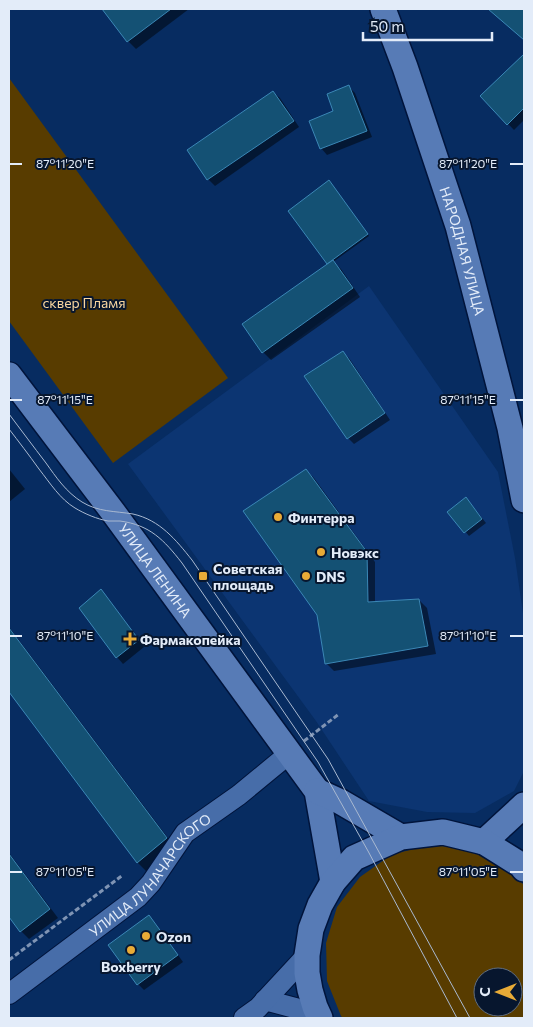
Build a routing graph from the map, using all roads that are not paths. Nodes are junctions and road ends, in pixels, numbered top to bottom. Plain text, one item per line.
1 (383, 9) edge
2 (9, 375) edge
3 (524, 500) edge
4 (290, 753) junction
5 (317, 790) junction
6 (524, 805) edge
7 (401, 837) junction
8 (484, 842) junction
9 (524, 869) edge
10 (334, 882) junction
11 (307, 955) junction
12 (9, 994) edge
13 (266, 1000) junction
14 (244, 1018) edge
15 (314, 1018) edge
16 (320, 1018) edge

1 - 3 main road, НАРОДНАЯ УЛИЦА
2 - 4 main road, УЛИЦА ЛЕНИНА
4 - 5 main road, УЛИЦА ЛЕНИНА
4 - 12 street, УЛИЦА ЛУНАЧАРСКОГО
5 - 7 main road
5 - 10 main road
6 - 8 main road
7 - 8 main road
7 - 10 main road
8 - 9 main road
10 - 11 main road
11 - 13 street
11 - 16 main road
13 - 14 street
13 - 15 street

